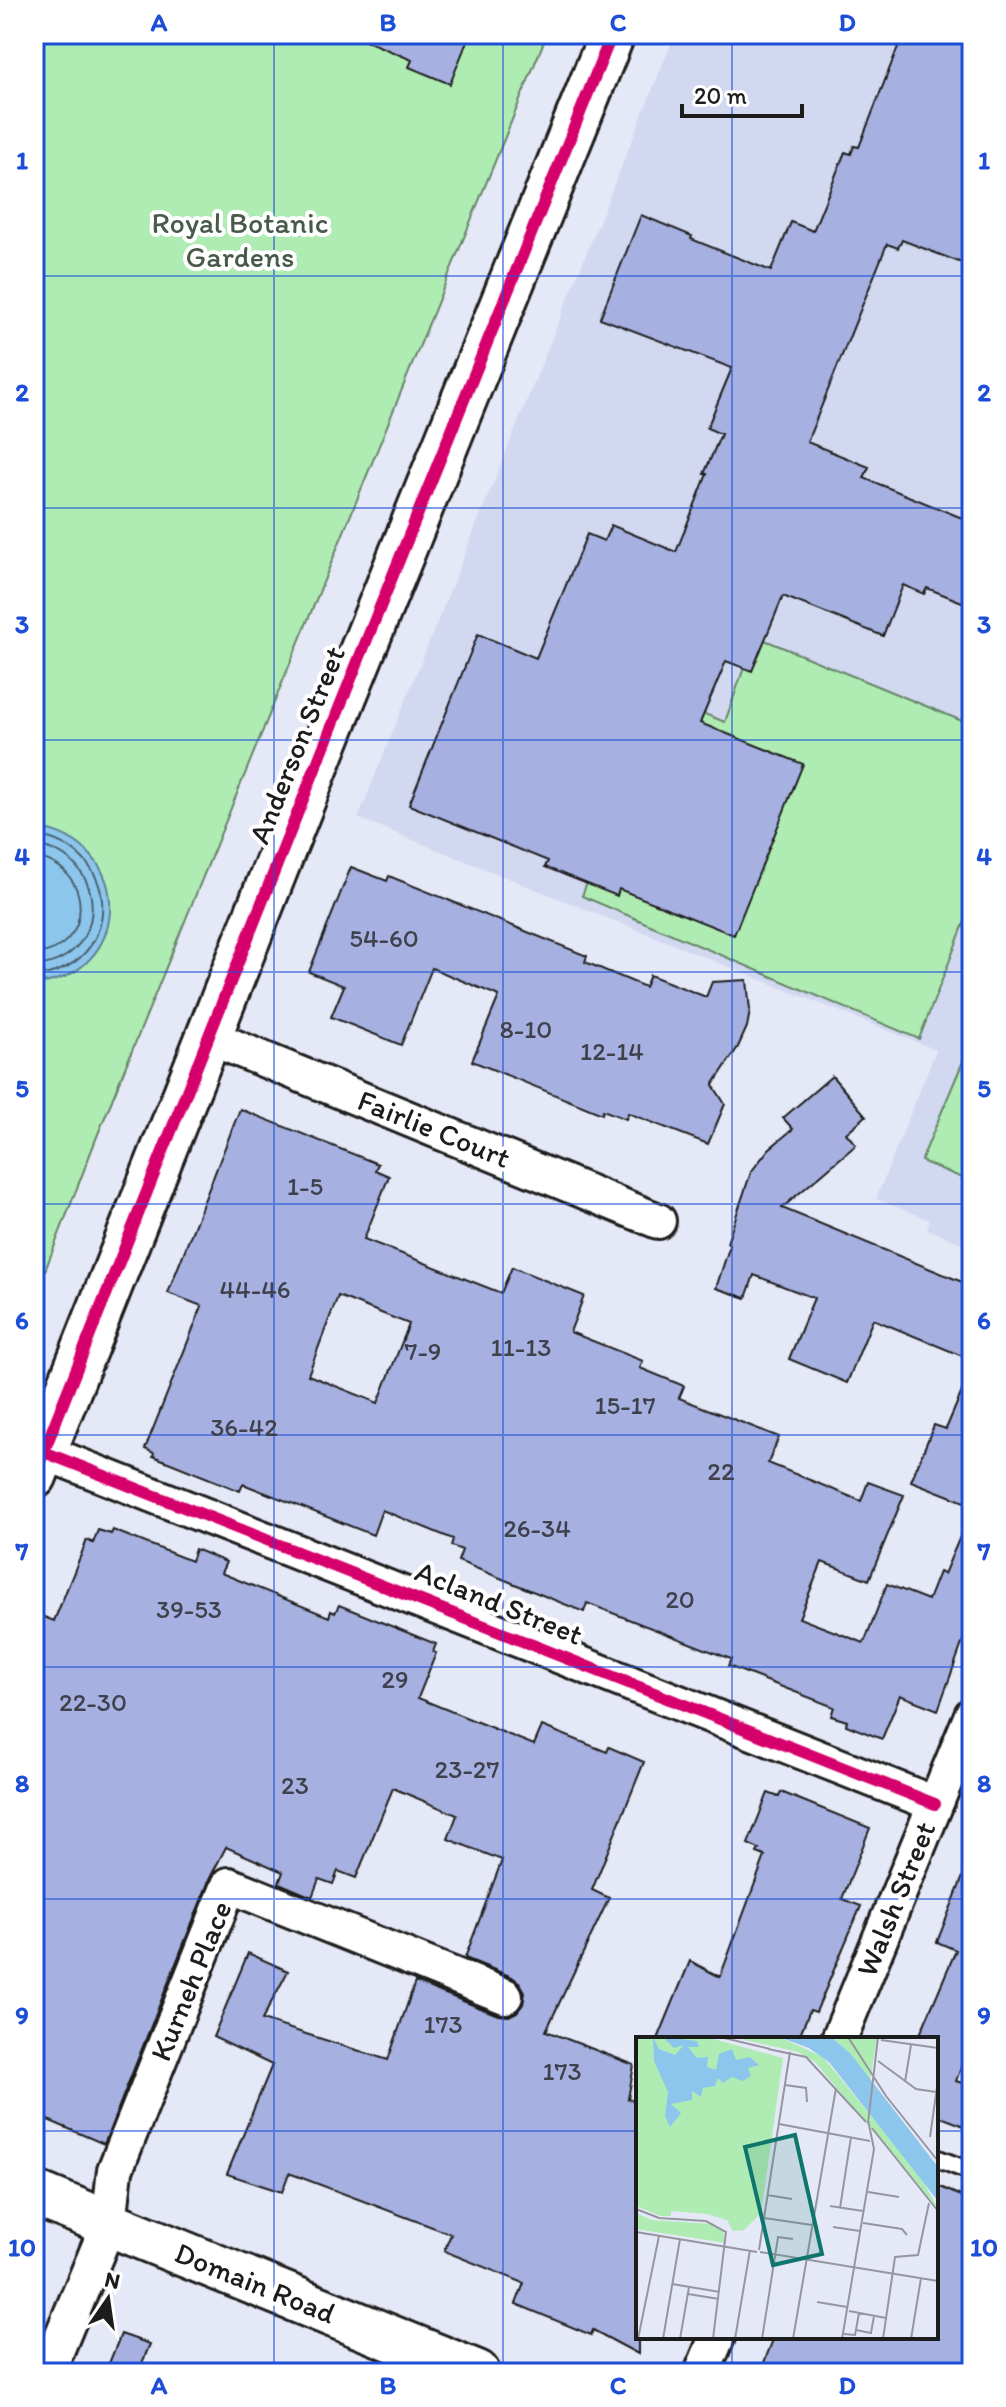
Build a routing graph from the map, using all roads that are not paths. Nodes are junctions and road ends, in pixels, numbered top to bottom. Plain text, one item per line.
1 (612, 34) edge
2 (209, 1037) junction
3 (658, 1221) dead end
4 (39, 1464) edge
5 (972, 1715) edge
6 (935, 1804) junction
7 (505, 1996) dead end
8 (840, 2037) edge
9 (938, 2159) edge
10 (972, 2172) edge
11 (34, 2193) edge
12 (109, 2223) junction
13 (716, 2339) edge
14 (47, 2373) edge
15 (477, 2373) edge
16 (702, 2373) edge

1 - 2 street, Anderson Street
2 - 3 street, Fairlie Court
2 - 4 street, Anderson Street
4 - 6 street, Acland Street
5 - 6 street, Walsh Street
6 - 8 street, Walsh Street
7 - 12 street, Kurneh Place
9 - 10 lane
11 - 12 street, Domain Road
12 - 14 street
12 - 15 street, Domain Road
13 - 16 street

